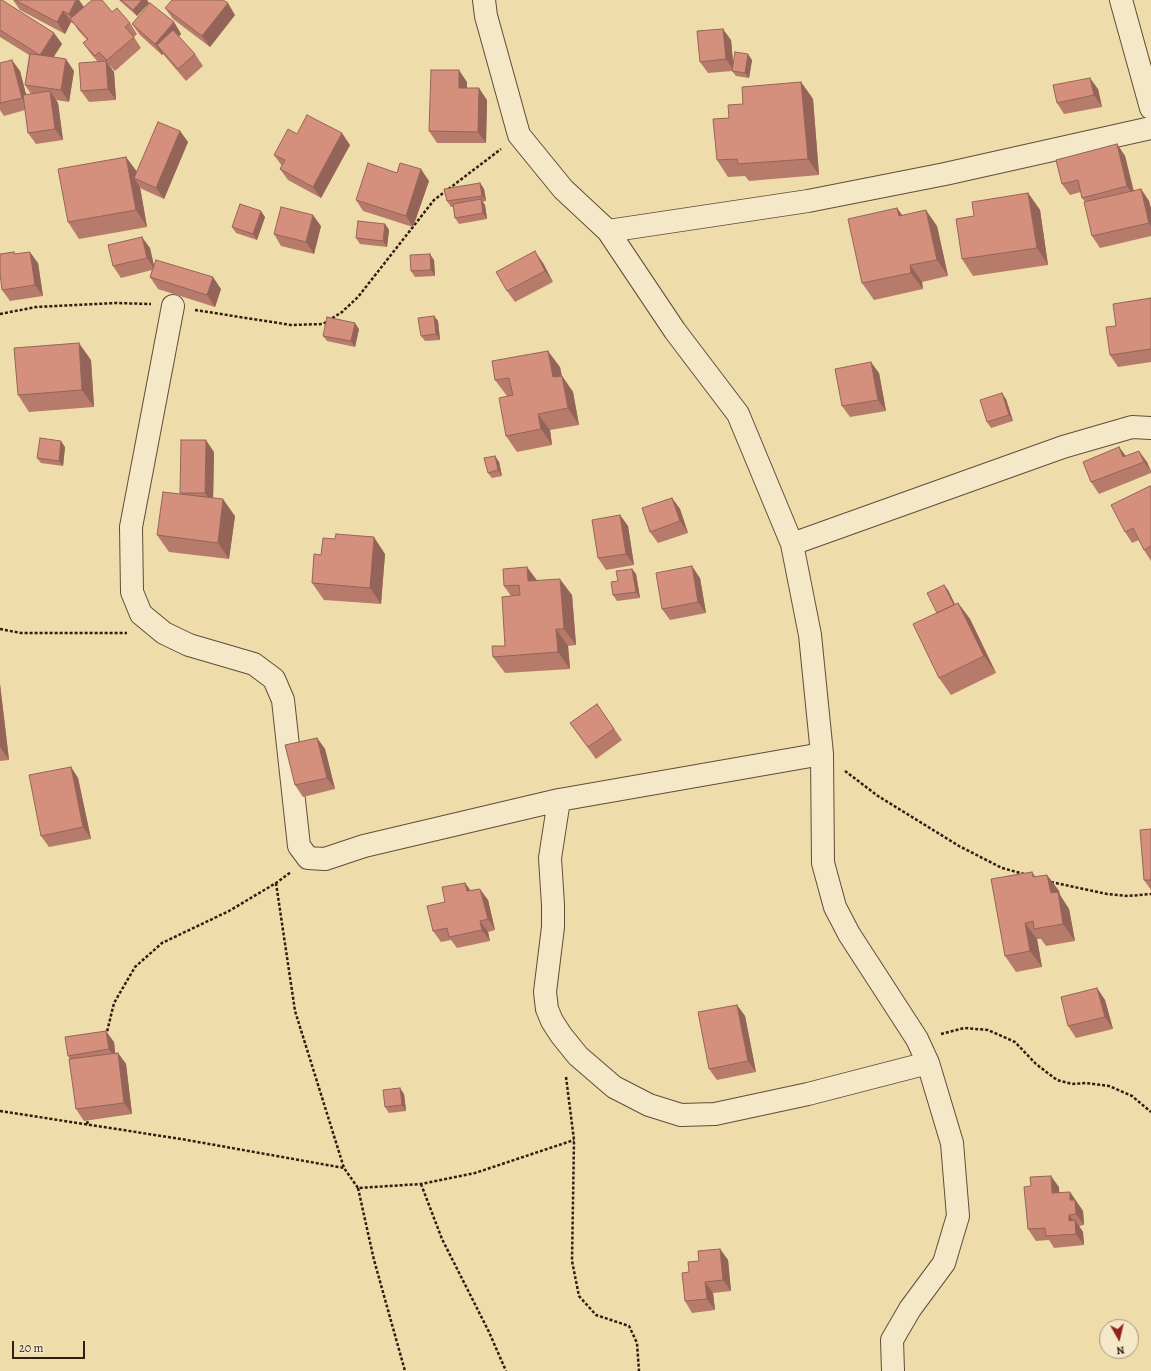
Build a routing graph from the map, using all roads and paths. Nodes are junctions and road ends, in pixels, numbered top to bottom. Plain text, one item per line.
1 (484, 0) edge
2 (1121, 0) edge
3 (1151, 108) edge
4 (1151, 128) edge
5 (519, 135) junction
6 (608, 231) junction
7 (173, 306) junction
8 (0, 314) edge
9 (1151, 428) edge
10 (792, 544) junction
11 (0, 629) edge
12 (164, 633) junction
13 (822, 754) junction
14 (559, 800) junction
15 (308, 858) junction
16 (1030, 876) edge
17 (1050, 882) edge
18 (276, 883) junction
19 (1151, 894) edge
20 (917, 1039) junction
21 (105, 1041) edge
22 (928, 1063) junction
23 (565, 1073) dead end
24 (90, 1109) edge
25 (0, 1111) edge
26 (1151, 1112) edge
27 (87, 1124) junction
28 (574, 1140) junction
29 (344, 1168) junction
30 (422, 1184) junction
31 (358, 1188) junction
32 (405, 1371) edge
33 (506, 1371) edge
34 (639, 1371) edge
35 (893, 1371) edge

1 - 5 street
2 - 3 street
4 - 6 street
5 - 6 street
5 - 7 path
6 - 10 street
7 - 8 path
7 - 12 street
9 - 10 street
10 - 13 street
11 - 12 path
12 - 15 street
13 - 14 street
13 - 16 path
13 - 20 street
14 - 15 street
14 - 22 street
15 - 18 path
17 - 19 path
18 - 21 path
18 - 29 path
20 - 22 street
20 - 26 path
22 - 35 street
23 - 28 path
24 - 27 path
25 - 27 path
27 - 29 path
28 - 30 path
28 - 34 path
29 - 31 path
30 - 31 path
30 - 33 path
31 - 32 path

